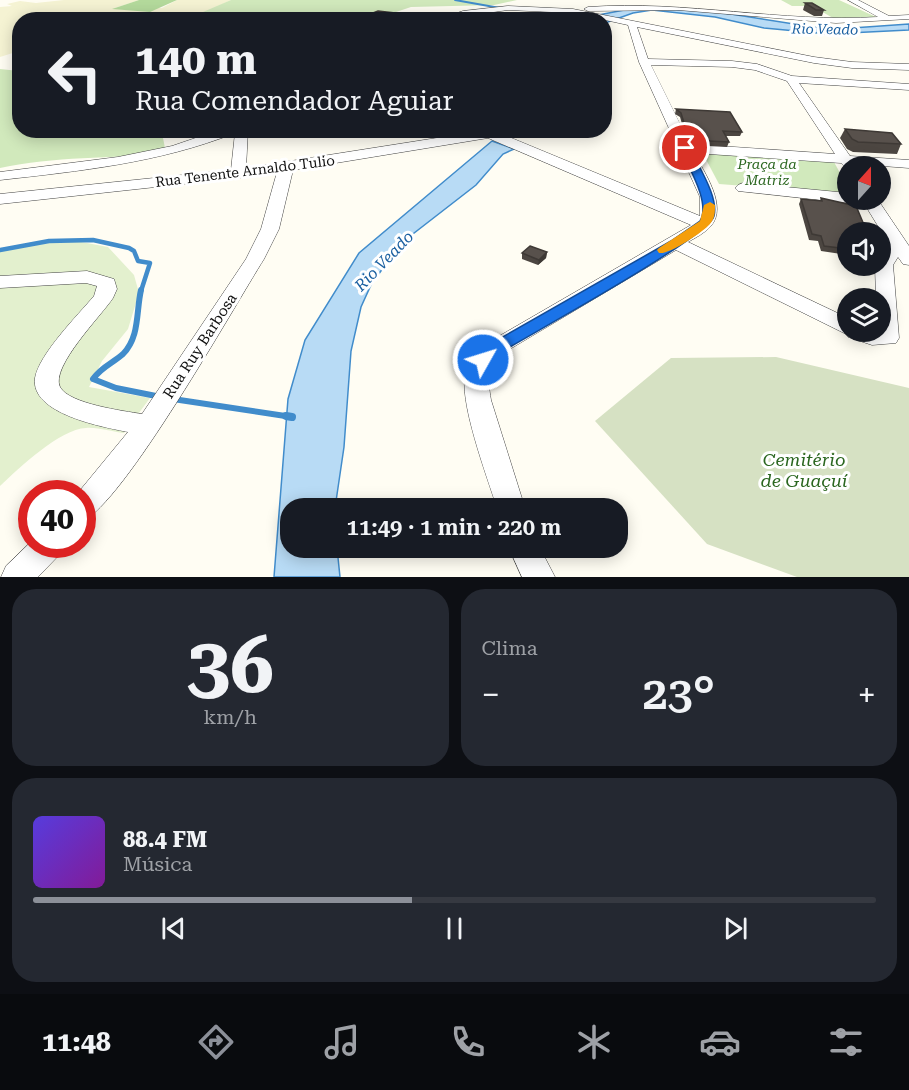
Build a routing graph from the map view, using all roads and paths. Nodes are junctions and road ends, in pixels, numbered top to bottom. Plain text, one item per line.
1 (852, 0) edge
2 (635, 2) edge
3 (753, 7) dead end
4 (573, 11) junction
5 (737, 11) junction
6 (472, 12) edge
7 (579, 12) edge
8 (763, 13) junction
9 (909, 18) edge
10 (612, 19) edge
11 (887, 19) junction
12 (627, 22) junction
13 (644, 62) junction
14 (909, 67) edge
15 (792, 80) junction
16 (909, 89) edge
17 (212, 138) edge
18 (241, 138) edge
19 (464, 138) edge
20 (498, 138) edge
21 (685, 148) junction
22 (842, 156) edge
23 (837, 159) edge
24 (891, 159) edge
25 (909, 159) edge
26 (891, 163) edge
27 (909, 164) edge
28 (286, 167) junction
29 (238, 174) junction
30 (0, 176) edge
31 (743, 188) dead end
32 (837, 197) edge
33 (0, 199) edge
34 (877, 210) edge
35 (707, 215) junction
36 (675, 243) junction
37 (904, 252) edge
38 (0, 282) edge
39 (886, 288) edge
40 (837, 322) edge
41 (154, 417) junction
42 (96, 492) edge
43 (508, 498) edge
44 (35, 558) edge
45 (529, 558) edge
46 (17, 577) edge
47 (539, 577) edge

1 - 11 street
2 - 4 street
2 - 5 street
3 - 8 street
4 - 6 street
4 - 7 street
5 - 8 street
5 - 9 street
8 - 11 street
9 - 11 street
10 - 12 street
12 - 13 street
12 - 14 street
13 - 15 street
13 - 21 street
15 - 16 street
15 - 22 street
17 - 30 street
18 - 29 street
19 - 28 street, Rua Tenente Arnaldo Tulio
20 - 35 street
21 - 23 street
21 - 35 street
24 - 25 street
26 - 27 street
28 - 29 street, Rua Tenente Arnaldo Tulio
28 - 41 street, Rua Ruy Barbosa
29 - 33 street, Rua Tenente Arnaldo Tulio
31 - 32 street
34 - 37 street
35 - 36 street
36 - 40 street
36 - 43 street
37 - 39 street
38 - 41 street
41 - 42 street, Rua Ruy Barbosa
44 - 46 street
45 - 47 street

